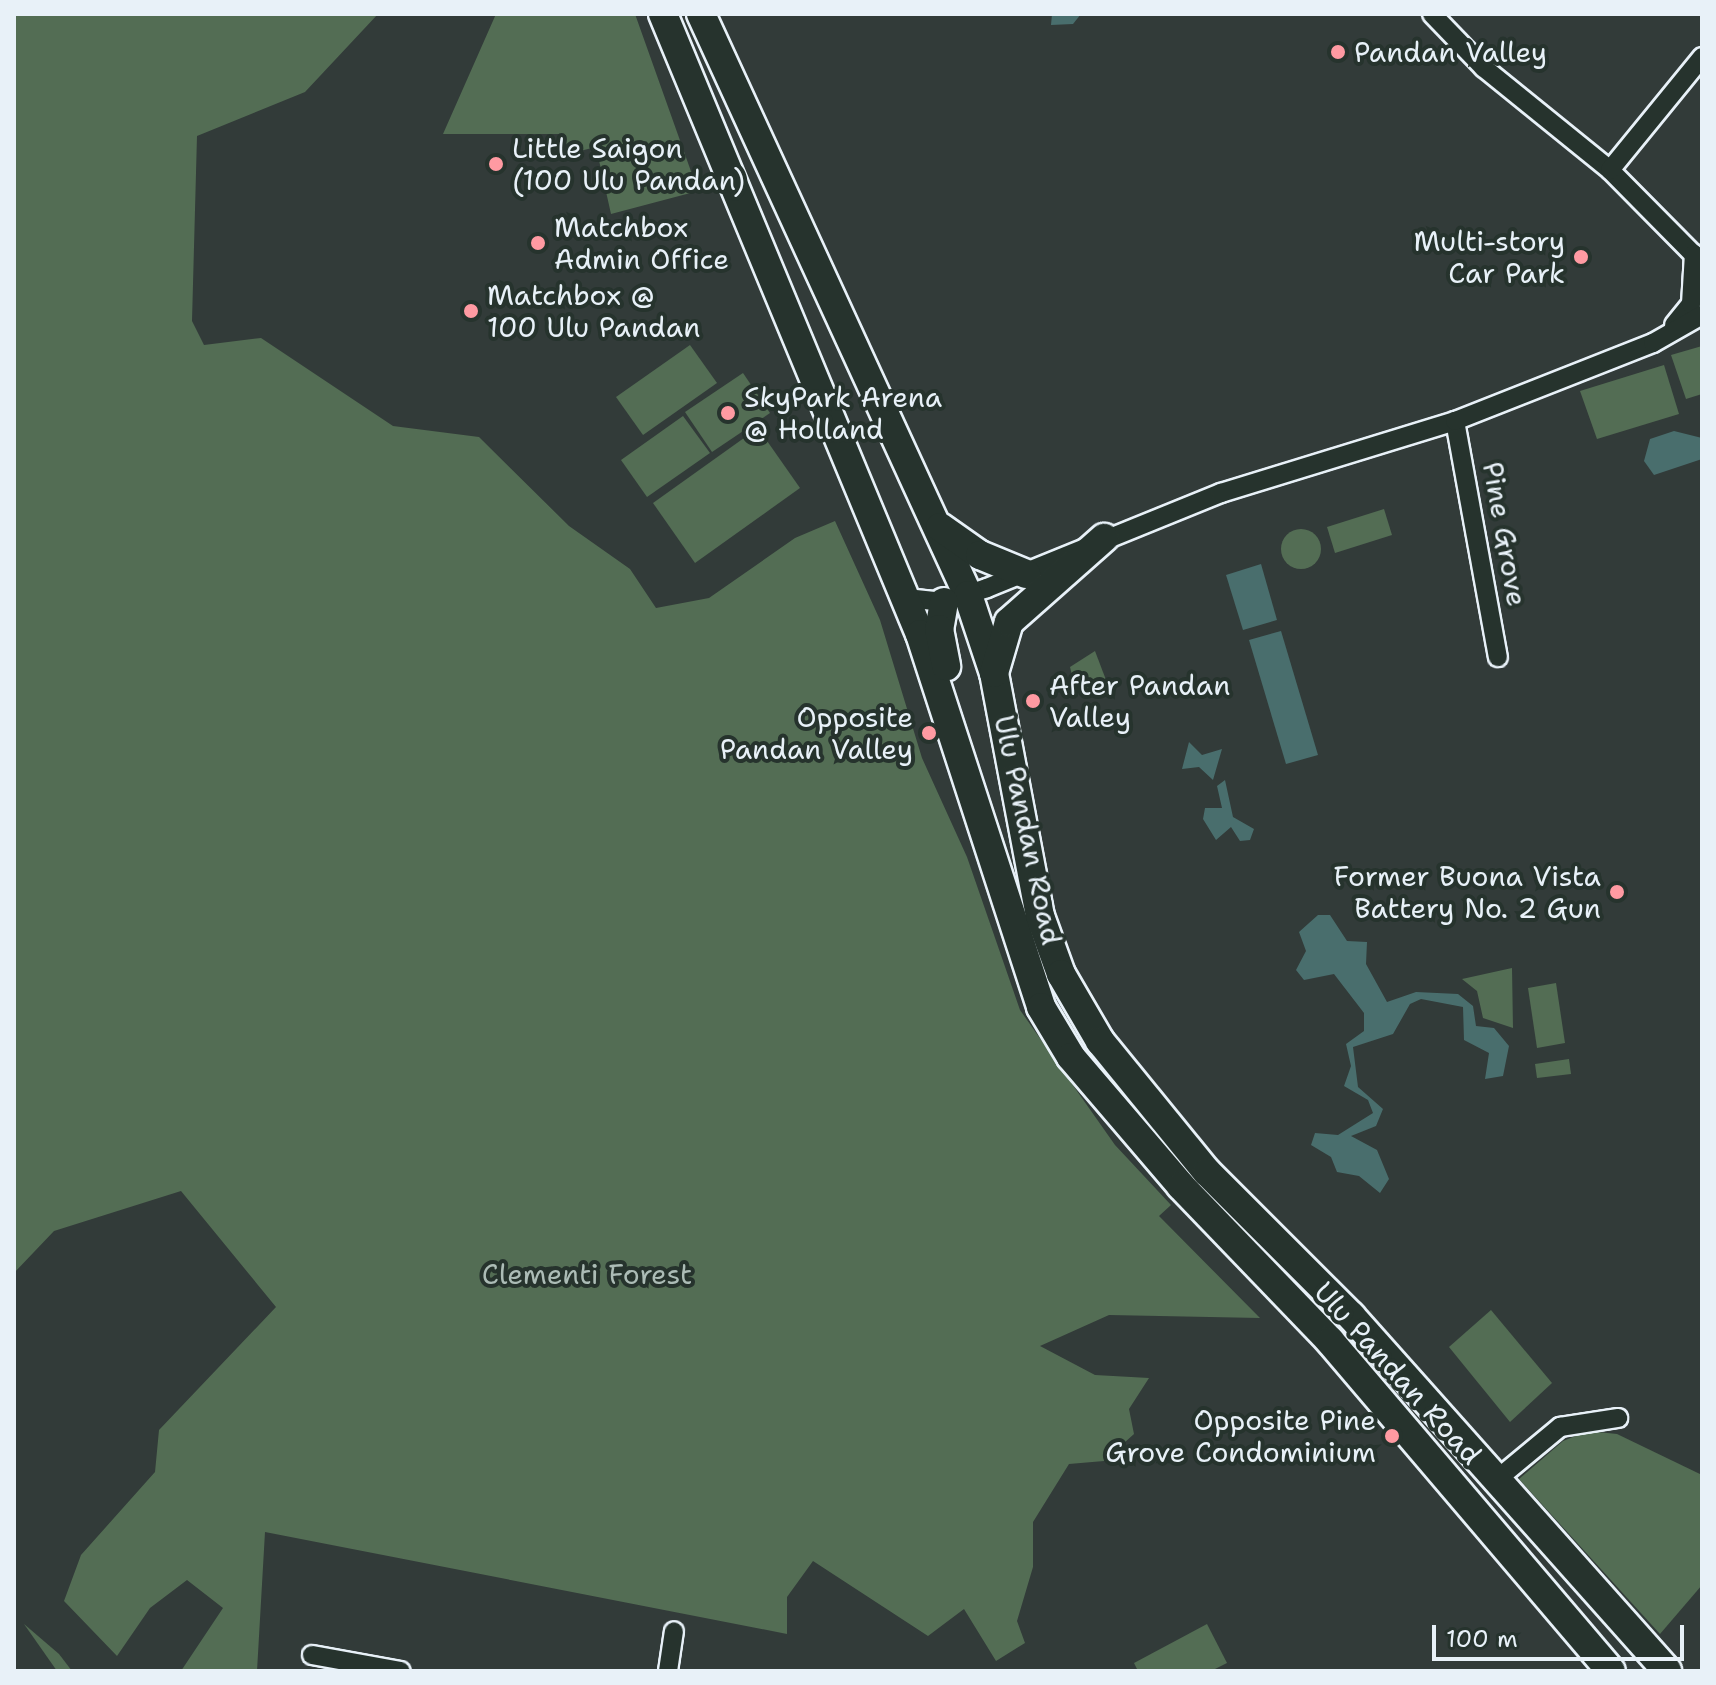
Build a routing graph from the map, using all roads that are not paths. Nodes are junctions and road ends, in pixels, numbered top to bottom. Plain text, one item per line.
1 (663, 14) edge
2 (701, 14) edge
3 (1432, 14) edge
4 (1702, 57) edge
5 (1610, 170) junction
6 (1698, 259) edge
7 (1702, 315) edge
8 (1653, 343) junction
9 (1455, 421) junction
10 (939, 526) junction
11 (1104, 538) junction
12 (1026, 574) junction
13 (906, 598) junction
14 (956, 598) junction
15 (1498, 657) dead end
16 (994, 673) junction
17 (969, 774) junction
18 (1618, 1418) dead end
19 (1495, 1481) junction
20 (674, 1631) dead end
21 (312, 1655) dead end
22 (1660, 1666) edge
23 (391, 1670) edge
24 (668, 1671) edge
25 (1611, 1671) edge

1 - 13 main road, Ulu Pandan Road
2 - 10 main road, Ulu Pandan Road
3 - 5 street
4 - 5 street
5 - 6 street
6 - 8 street
7 - 8 street
8 - 9 street
9 - 11 street
9 - 15 street, Pine Grove
10 - 12 main road
10 - 14 main road, Ulu Pandan Road
11 - 12 street
11 - 16 main road
12 - 14 street
13 - 14 street
13 - 17 main road, Ulu Pandan Road
14 - 16 main road, Ulu Pandan Road
14 - 17 main road
16 - 19 main road, Ulu Pandan Road
17 - 25 main road, Ulu Pandan Road
18 - 19 street
19 - 22 main road, Ulu Pandan Road
20 - 24 street
21 - 23 street

